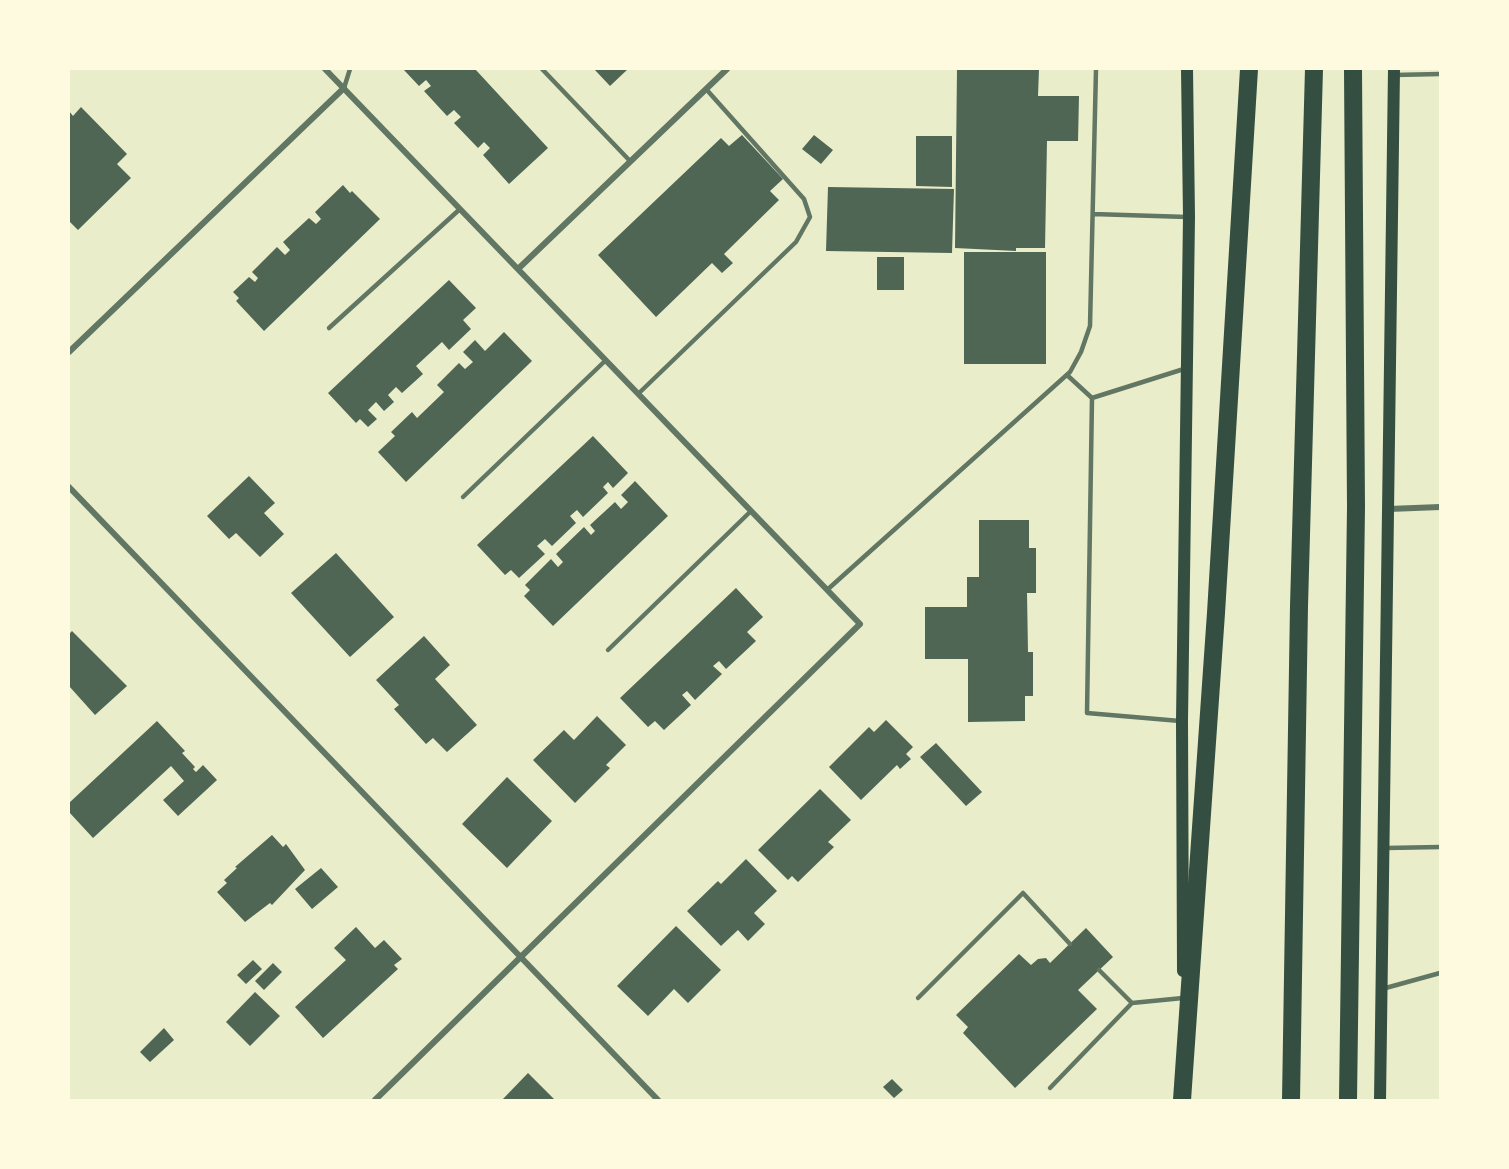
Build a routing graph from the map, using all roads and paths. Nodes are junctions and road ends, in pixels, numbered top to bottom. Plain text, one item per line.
1 (325, 69) edge
2 (350, 69) edge
3 (542, 69) edge
4 (727, 69) edge
5 (1096, 69) edge
6 (1188, 69) edge
7 (1249, 69) edge
8 (1314, 69) edge
9 (1353, 69) edge
10 (1394, 72) edge
11 (1440, 74) edge
12 (344, 88) junction
13 (706, 89) junction
14 (630, 161) junction
15 (460, 209) junction
16 (1093, 214) junction
17 (1190, 217) junction
18 (518, 269) junction
19 (329, 328) dead end
20 (69, 352) edge
21 (606, 360) junction
22 (1186, 368) junction
23 (1067, 375) junction
24 (638, 394) junction
25 (1092, 398) junction
26 (69, 487) edge
27 (463, 497) dead end
28 (1440, 507) edge
29 (1389, 509) junction
30 (751, 511) junction
31 (827, 590) junction
32 (608, 650) dead end
33 (1182, 721) junction
34 (1440, 847) edge
35 (1384, 848) junction
36 (1070, 944) dead end
37 (521, 956) junction
38 (1099, 970) dead end
39 (1440, 973) edge
40 (1382, 989) junction
41 (918, 998) dead end
42 (1183, 998) junction
43 (1132, 1004) junction
44 (1050, 1088) dead end
45 (375, 1100) edge
46 (658, 1100) edge
47 (1182, 1100) edge
48 (1290, 1100) edge
49 (1348, 1100) edge
50 (1380, 1100) edge

1 - 12 street
2 - 12 lane
3 - 14 lane
4 - 13 street
5 - 16 lane
6 - 17 main road
7 - 47 highway
8 - 48 highway
9 - 49 highway
10 - 11 lane
10 - 29 main road
12 - 15 street
12 - 20 street
13 - 14 street
13 - 24 lane
14 - 18 street
15 - 18 street
15 - 19 lane
16 - 17 lane
16 - 23 lane
17 - 22 main road
18 - 21 street
21 - 24 street
21 - 27 lane
22 - 25 lane
22 - 33 main road
23 - 25 lane
23 - 31 lane
24 - 30 street
25 - 33 lane
26 - 37 street
28 - 29 street
29 - 35 main road
30 - 31 street
30 - 32 lane
31 - 37 street
33 - 42 main road
34 - 35 lane
35 - 40 main road
36 - 41 lane
37 - 45 street
37 - 46 street
38 - 43 lane
39 - 40 lane
40 - 50 main road
42 - 43 lane
42 - 47 main road
43 - 44 lane

